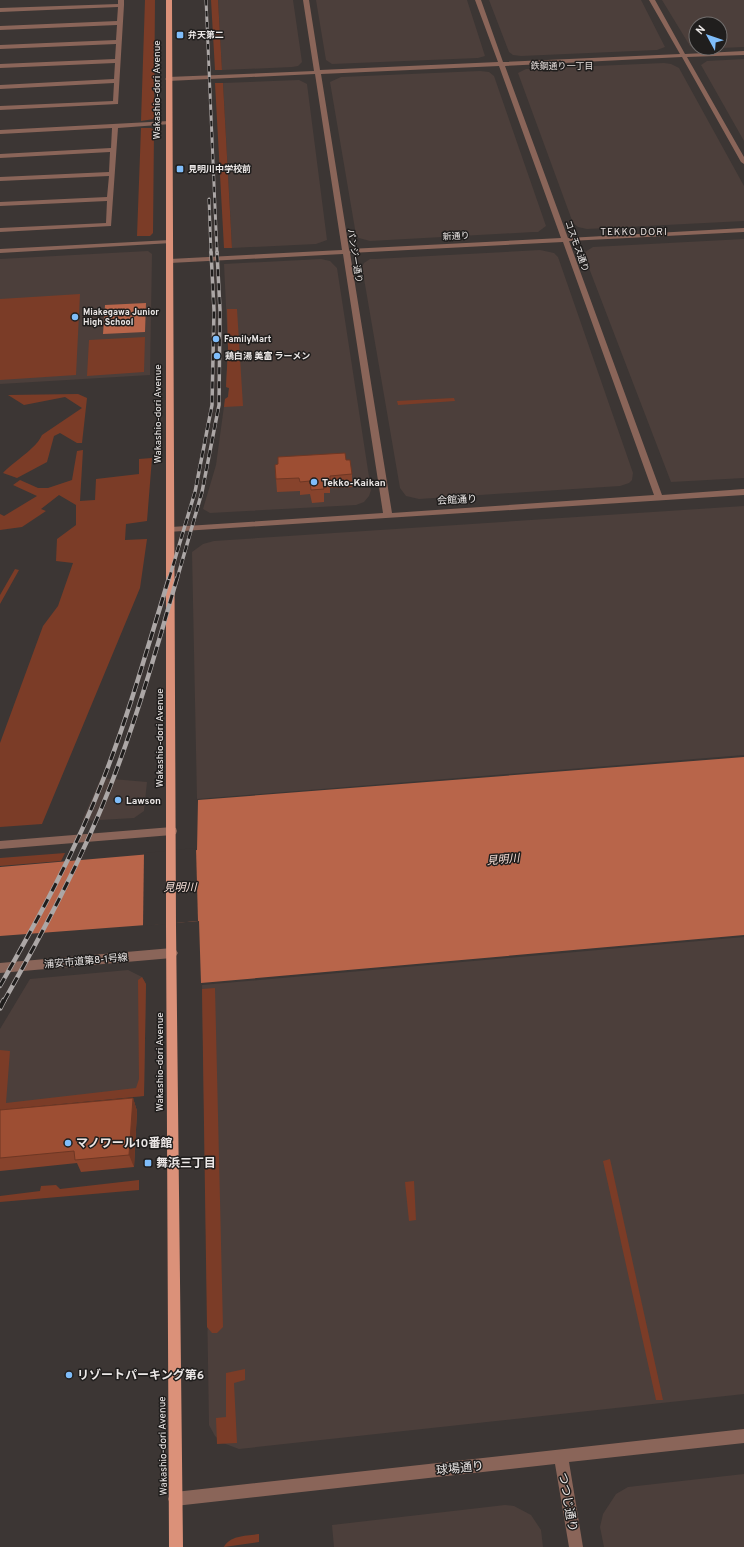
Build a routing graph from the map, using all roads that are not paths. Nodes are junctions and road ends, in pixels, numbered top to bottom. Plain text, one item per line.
1 (169, 0) edge
2 (306, 0) edge
3 (478, 0) edge
4 (652, 0) edge
5 (121, 3) edge
6 (0, 10) edge
7 (120, 23) junction
8 (0, 28) edge
9 (119, 42) junction
10 (0, 47) edge
11 (744, 53) edge
12 (684, 56) junction
13 (118, 61) junction
14 (501, 64) junction
15 (0, 66) edge
16 (317, 72) junction
17 (168, 79) junction
18 (117, 81) junction
19 (0, 87) edge
20 (0, 108) edge
21 (169, 123) junction
22 (115, 126) junction
23 (0, 132) edge
24 (113, 150) junction
25 (0, 156) edge
26 (744, 162) edge
27 (112, 174) junction
28 (0, 179) edge
29 (110, 199) junction
30 (0, 204) edge
31 (0, 230) edge
32 (744, 230) edge
33 (565, 239) junction
34 (170, 242) junction
35 (0, 251) edge
36 (345, 251) junction
37 (170, 261) junction
38 (744, 492) edge
39 (659, 498) junction
40 (388, 515) junction
41 (171, 530) junction
42 (172, 831) junction
43 (0, 845) edge
44 (172, 953) junction
45 (0, 968) edge
46 (744, 1436) edge
47 (561, 1457) junction
48 (175, 1499) junction
49 (176, 1547) edge
50 (576, 1547) edge

1 - 17 main road, Wakashio-dori Avenue
2 - 16 street, パンジー通り
3 - 14 street, コスモス通り
4 - 12 street
5 - 6 street
5 - 7 street
7 - 8 street
7 - 9 street
9 - 10 street
9 - 13 street
11 - 12 street
12 - 14 street
12 - 26 street
13 - 15 street
13 - 18 street
14 - 16 street
14 - 33 street, コスモス通り
16 - 17 street
16 - 36 street, パンジー通り
17 - 21 main road, Wakashio-dori Avenue
18 - 19 street
18 - 20 street
21 - 22 street
21 - 34 main road, Wakashio-dori Avenue
22 - 23 street
22 - 24 street
24 - 25 street
24 - 27 street
27 - 28 street
27 - 29 street
29 - 30 street
29 - 31 street
32 - 33 street, 新通り
33 - 36 street, 新通り
33 - 39 street, コスモス通り
34 - 35 street
34 - 37 main road, Wakashio-dori Avenue
36 - 37 street, 新通り
36 - 40 street, パンジー通り
37 - 41 main road, Wakashio-dori Avenue
38 - 39 street, 会館通り
39 - 40 street, 会館通り
40 - 41 street, 会館通り
41 - 42 main road, Wakashio-dori Avenue
42 - 43 street
42 - 44 main road, Wakashio-dori Avenue
44 - 45 street, 浦安市道第8-1号線
44 - 48 main road, Wakashio-dori Avenue
46 - 47 street, 球場通り
47 - 48 street, 球場通り
47 - 50 street, つつじ通り
48 - 49 main road, Wakashio-dori Avenue

